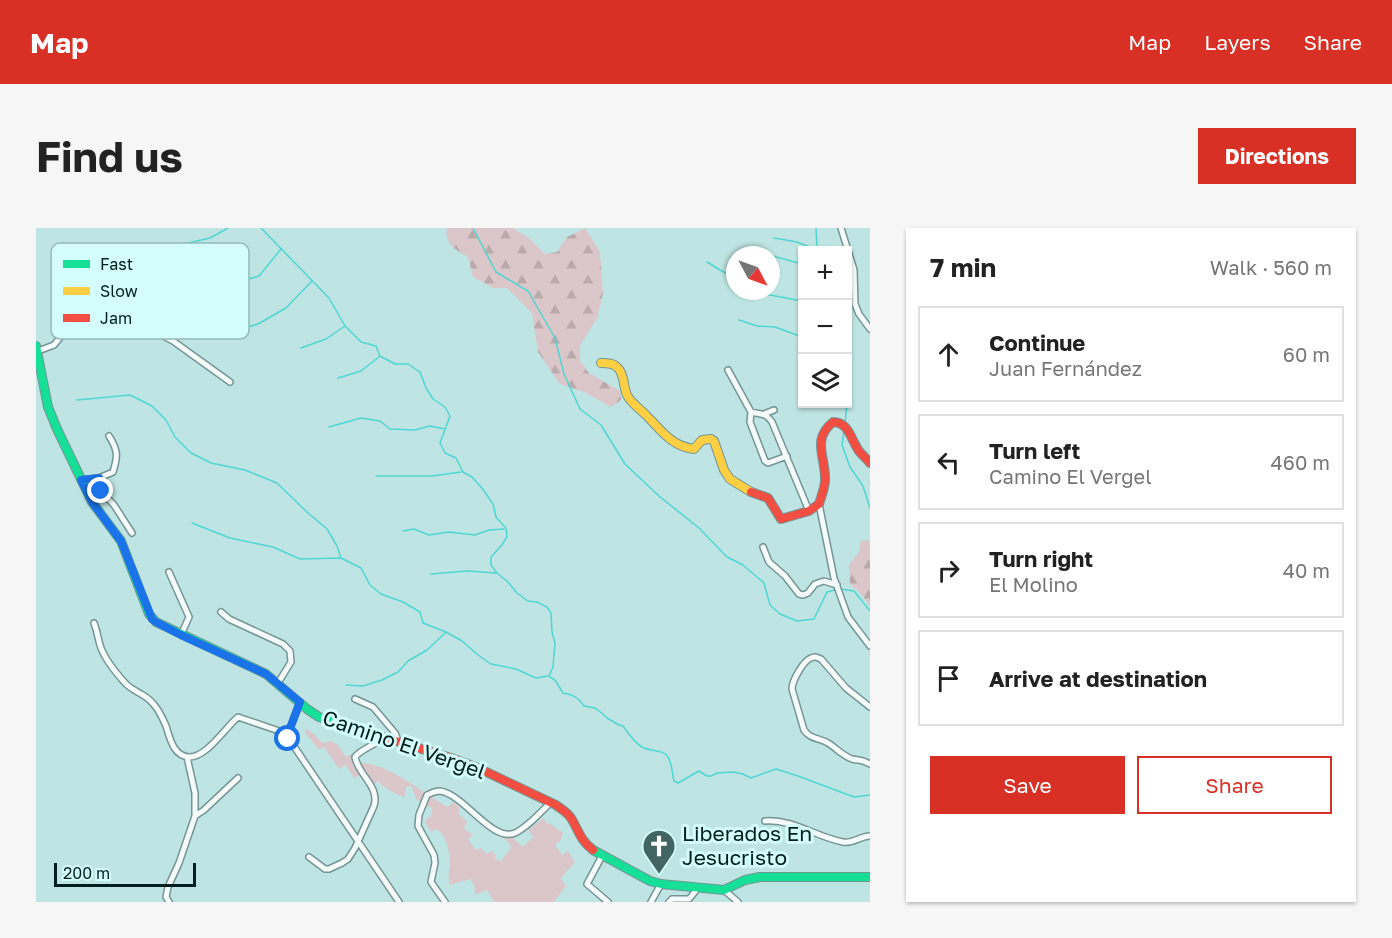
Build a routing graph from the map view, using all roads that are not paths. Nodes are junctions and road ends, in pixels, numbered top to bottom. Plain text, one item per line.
1 (841, 228) edge
2 (870, 329) edge
3 (59, 339) edge
4 (169, 339) edge
5 (37, 349) edge
6 (601, 363) dead end
7 (728, 370) dead end
8 (230, 382) dead end
9 (774, 410) dead end
10 (751, 412) junction
11 (764, 414) junction
12 (109, 436) dead end
13 (787, 456) junction
14 (870, 463) edge
15 (99, 478) junction
16 (81, 480) junction
17 (819, 504) junction
18 (809, 511) junction
19 (132, 533) dead end
20 (763, 547) dead end
21 (169, 572) dead end
22 (838, 588) junction
23 (221, 612) dead end
24 (94, 623) dead end
25 (181, 635) junction
26 (870, 646) edge
27 (278, 683) junction
28 (355, 699) dead end
29 (300, 702) junction
30 (870, 707) edge
31 (288, 734) junction
32 (384, 737) junction
33 (398, 741) junction
34 (188, 757) junction
35 (870, 764) edge
36 (238, 778) dead end
37 (550, 803) junction
38 (195, 816) junction
39 (765, 821) dead end
40 (870, 836) edge
41 (357, 841) junction
42 (602, 856) junction
43 (309, 857) dead end
44 (870, 877) edge
45 (661, 884) junction
46 (698, 888) junction
47 (724, 890) junction
48 (734, 901) edge
49 (169, 902) edge
50 (399, 902) edge
51 (445, 902) edge
52 (608, 902) edge
53 (651, 902) edge
54 (669, 902) edge

1 - 2 street
3 - 5 street
4 - 8 street
5 - 16 street, Camino El Vergel
6 - 18 street
7 - 10 street
9 - 11 street
10 - 11 street
10 - 13 street
11 - 13 street
12 - 15 street
13 - 18 street
14 - 17 street
15 - 16 street
15 - 19 street
16 - 25 street, Camino El Vergel
17 - 18 street
17 - 22 street
20 - 22 street
21 - 25 street
22 - 26 street
23 - 27 street
24 - 34 street
25 - 27 street, Camino El Vergel
27 - 29 street, Camino El Vergel
28 - 33 street
29 - 31 street
29 - 32 street, Camino El Vergel
30 - 35 street
31 - 34 street
31 - 41 street
32 - 33 street, Camino El Vergel
32 - 41 street
33 - 37 street, Camino El Vergel
34 - 38 street
36 - 38 street
37 - 42 street, Camino El Vergel
37 - 51 street
38 - 49 street
39 - 40 street
41 - 43 street
41 - 50 street
42 - 45 street, Camino El Vergel
42 - 52 street
44 - 47 street, Camino El Vergel
45 - 46 street, Camino El Vergel
45 - 53 street
46 - 47 street, Camino El Vergel
46 - 54 street
47 - 48 street

